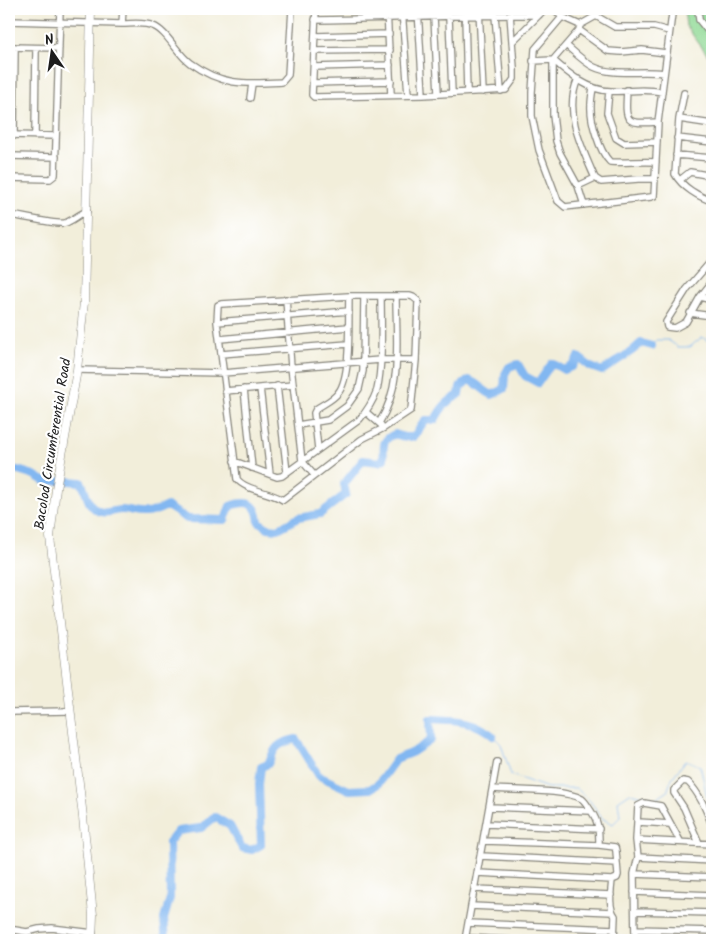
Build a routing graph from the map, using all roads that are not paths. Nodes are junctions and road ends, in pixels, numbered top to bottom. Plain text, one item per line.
1 (60, 9) edge
2 (92, 9) edge
3 (122, 9) edge
4 (292, 9) edge
5 (316, 9) edge
6 (387, 9) edge
7 (402, 9) edge
8 (418, 9) edge
9 (554, 9) edge
10 (599, 9) edge
11 (669, 9) edge
12 (698, 9) edge
13 (542, 11) edge
14 (479, 12) edge
15 (510, 14) junction
16 (495, 15) junction
17 (465, 16) junction
18 (596, 16) junction
19 (418, 17) junction
20 (434, 17) junction
21 (449, 17) junction
22 (562, 17) junction
23 (388, 19) junction
24 (403, 19) junction
25 (315, 20) junction
26 (9, 21) edge
27 (60, 23) junction
28 (91, 23) junction
29 (122, 24) junction
30 (579, 28) junction
31 (669, 31) junction
32 (389, 34) junction
33 (315, 36) junction
34 (712, 36) edge
35 (513, 41) junction
36 (566, 45) junction
37 (12, 47) edge
38 (36, 48) junction
39 (59, 48) junction
40 (390, 50) junction
41 (314, 52) junction
42 (666, 53) junction
43 (553, 60) junction
44 (533, 61) junction
45 (390, 65) junction
46 (314, 67) junction
47 (664, 73) junction
48 (578, 79) junction
49 (391, 81) junction
50 (313, 83) junction
51 (252, 84) junction
52 (593, 88) junction
53 (627, 90) junction
54 (501, 91) junction
55 (467, 92) junction
56 (483, 92) junction
57 (609, 92) junction
58 (662, 92) junction
59 (438, 93) junction
60 (452, 93) junction
61 (684, 93) dead end
62 (391, 95) junction
63 (408, 95) junction
64 (423, 95) junction
65 (250, 98) dead end
66 (679, 119) junction
67 (658, 122) junction
68 (712, 124) edge
69 (11, 135) edge
70 (35, 136) junction
71 (56, 136) junction
72 (678, 138) junction
73 (657, 142) junction
74 (712, 142) edge
75 (676, 155) junction
76 (9, 156) edge
77 (56, 157) junction
78 (712, 158) edge
79 (656, 162) junction
80 (712, 176) edge
81 (9, 178) edge
82 (595, 178) junction
83 (655, 179) junction
84 (680, 180) junction
85 (578, 186) junction
86 (712, 201) edge
87 (584, 205) junction
88 (87, 212) junction
89 (9, 214) edge
90 (712, 260) edge
91 (712, 282) edge
92 (349, 296) junction
93 (364, 296) junction
94 (382, 296) junction
95 (396, 296) junction
96 (700, 296) junction
97 (286, 299) junction
98 (712, 300) edge
99 (349, 311) junction
100 (690, 313) junction
101 (287, 315) junction
102 (712, 316) edge
103 (217, 322) junction
104 (348, 327) junction
105 (289, 331) junction
106 (220, 339) junction
107 (348, 344) junction
108 (290, 348) junction
109 (221, 354) junction
110 (380, 360) junction
111 (396, 360) junction
112 (416, 360) junction
113 (363, 362) junction
114 (348, 363) junction
115 (291, 367) junction
116 (76, 370) junction
117 (223, 373) junction
118 (293, 385) junction
119 (277, 386) junction
120 (260, 388) junction
121 (244, 389) junction
122 (225, 390) junction
123 (366, 412) junction
124 (314, 423) junction
125 (379, 423) junction
126 (298, 425) junction
127 (384, 428) junction
128 (318, 449) junction
129 (234, 461) junction
130 (302, 461) junction
131 (252, 468) junction
132 (287, 472) junction
133 (270, 474) junction
134 (314, 475) junction
135 (70, 711) junction
136 (9, 712) edge
137 (498, 762) dead end
138 (493, 789) junction
139 (490, 807) junction
140 (591, 811) junction
141 (638, 822) junction
142 (487, 824) junction
143 (670, 824) junction
144 (712, 825) edge
145 (599, 829) junction
146 (636, 840) junction
147 (484, 841) junction
148 (680, 841) junction
149 (700, 843) junction
150 (712, 844) edge
151 (598, 845) junction
152 (481, 856) junction
153 (638, 857) junction
154 (712, 860) edge
155 (617, 863) junction
156 (478, 873) junction
157 (634, 874) junction
158 (712, 878) edge
159 (612, 880) junction
160 (475, 889) junction
161 (634, 892) junction
162 (611, 895) junction
163 (712, 895) edge
164 (471, 906) junction
165 (636, 911) junction
166 (612, 912) junction
167 (712, 913) edge
168 (468, 923) junction
169 (614, 929) junction
170 (635, 929) junction
171 (9, 930) edge
172 (712, 931) edge
173 (92, 937) edge
174 (466, 939) edge
175 (512, 940) edge
176 (614, 940) edge
177 (635, 940) edge

1 - 27 street
2 - 28 main road, Bacolod Circumferential Road
3 - 29 street
4 - 51 street
5 - 25 street
6 - 23 street
7 - 24 street
8 - 19 street
9 - 22 street
10 - 18 street
11 - 31 street
12 - 34 street
13 - 15 street
13 - 35 street
14 - 16 street
14 - 17 street
14 - 56 street
15 - 16 street
15 - 35 street
16 - 54 street
17 - 21 street
17 - 55 street
18 - 30 street
18 - 31 street
19 - 20 street
19 - 24 street
19 - 64 street
20 - 21 street
20 - 59 street
21 - 60 street
22 - 30 street
22 - 44 street
23 - 24 street
23 - 25 street
23 - 32 street
24 - 63 street
25 - 33 street
26 - 27 street
27 - 28 street
27 - 39 street
28 - 29 street
28 - 88 main road, Bacolod Circumferential Road
29 - 51 street
30 - 36 street
30 - 42 street
31 - 42 street
32 - 33 street
32 - 40 street
33 - 41 street
35 - 54 street
36 - 43 street
36 - 47 street
37 - 38 street
37 - 69 street
38 - 39 street
38 - 70 street
39 - 71 street
40 - 41 street
40 - 45 street
41 - 46 street
42 - 47 street
43 - 44 street
43 - 48 street
43 - 85 street
44 - 87 street
45 - 46 street
45 - 49 street
46 - 50 street
47 - 58 street
48 - 52 street
48 - 82 street
49 - 50 street
49 - 62 street
50 - 62 street
51 - 65 street
52 - 57 street
52 - 79 street
53 - 57 street
53 - 58 street
53 - 67 street
54 - 56 street
55 - 56 street
55 - 60 street
57 - 73 street
58 - 67 street
59 - 60 street
59 - 64 street
61 - 66 street
62 - 63 street
63 - 64 street
66 - 68 street
66 - 72 street
67 - 73 street
69 - 70 street
70 - 71 street
71 - 77 street
72 - 74 street
72 - 75 street
73 - 79 street
75 - 78 street
75 - 84 street
76 - 77 street
77 - 81 street
79 - 83 street
80 - 84 street
82 - 83 street
82 - 85 street
83 - 87 street
84 - 86 street
85 - 87 street
88 - 89 street
88 - 116 main road, Bacolod Circumferential Road
90 - 100 street
91 - 96 street
92 - 93 street
92 - 97 street
92 - 99 street
93 - 94 street
93 - 113 street
94 - 95 street
94 - 110 street
95 - 111 street
95 - 112 street
96 - 98 street
96 - 100 street
97 - 101 street
97 - 103 street
99 - 101 street
99 - 104 street
100 - 102 street
101 - 103 street
101 - 105 street
103 - 106 street
104 - 105 street
104 - 107 street
105 - 106 street
105 - 108 street
106 - 109 street
107 - 108 street
107 - 114 street
108 - 109 street
108 - 115 street
109 - 117 street
110 - 111 street
110 - 113 street
110 - 123 street
111 - 112 street
111 - 125 street
112 - 127 street
113 - 114 street
113 - 124 street
114 - 115 street
114 - 124 street
115 - 117 street
115 - 118 street
116 - 117 street
116 - 135 main road, Bacolod Circumferential Road
117 - 122 street
118 - 119 street
118 - 126 street
119 - 120 street
119 - 132 street
120 - 121 street
120 - 133 street
121 - 122 street
121 - 131 street
122 - 129 street
123 - 125 street
123 - 128 street
124 - 126 street
124 - 128 street
125 - 127 street
126 - 130 street
127 - 134 street
128 - 130 street
129 - 131 street
129 - 134 street
130 - 132 street
130 - 134 street
131 - 133 street
132 - 133 street
135 - 136 street
135 - 173 main road, Bacolod Circumferential Road
137 - 138 street
138 - 139 street
138 - 140 street
139 - 140 street
139 - 142 street
140 - 145 street
141 - 143 street
141 - 143 street
141 - 146 street
142 - 145 street
142 - 147 street
143 - 148 street
144 - 149 street
145 - 151 street
146 - 148 street
146 - 153 street
147 - 151 street
147 - 152 street
148 - 149 street
149 - 150 street
151 - 155 street
152 - 155 street
152 - 156 street
153 - 154 street
153 - 157 street
155 - 159 street
156 - 159 street
156 - 160 street
157 - 158 street
157 - 161 street
159 - 162 street
160 - 162 street
160 - 164 street
161 - 163 street
161 - 165 street
162 - 166 street
164 - 166 street
164 - 168 street
165 - 167 street
165 - 170 street
166 - 169 street
168 - 169 street
168 - 174 street
169 - 176 street
170 - 172 street
170 - 177 street
171 - 173 street
174 - 175 street

